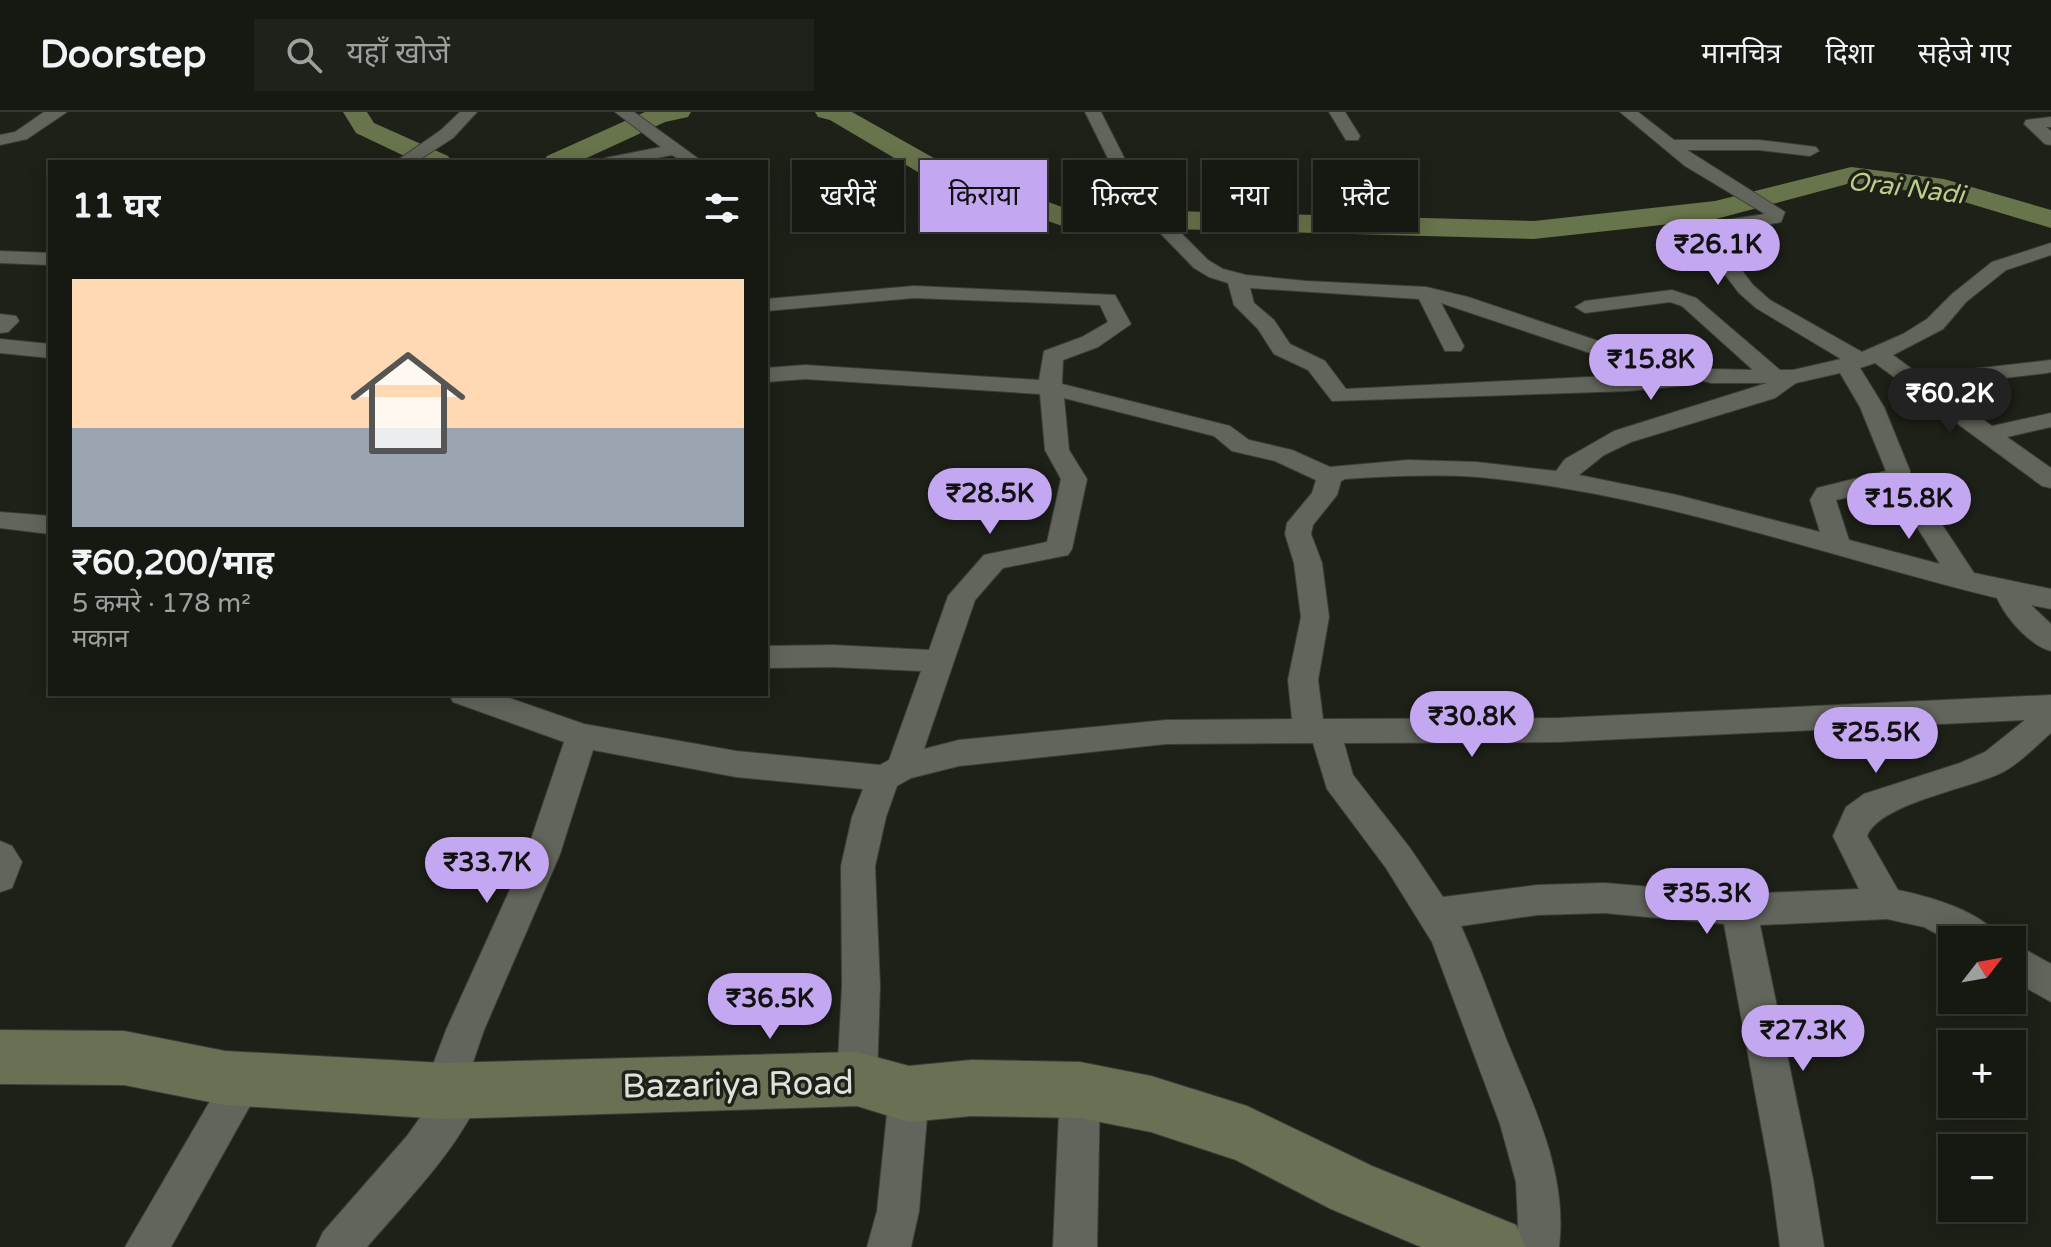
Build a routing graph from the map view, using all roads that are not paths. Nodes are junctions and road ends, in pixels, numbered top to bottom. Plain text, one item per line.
1 (59, 112) edge
2 (469, 112) edge
3 (1093, 112) edge
4 (1337, 112) edge
5 (1628, 112) edge
6 (628, 115) edge
7 (2051, 122) edge
8 (1352, 136) dead end
9 (0, 140) edge
10 (2051, 140) edge
11 (1669, 145) junction
12 (675, 149) junction
13 (1810, 151) dead end
14 (407, 160) edge
15 (621, 160) edge
16 (691, 160) edge
17 (2051, 249) edge
18 (0, 257) edge
19 (48, 259) edge
20 (1237, 279) junction
21 (1426, 293) junction
22 (768, 305) edge
23 (1585, 307) dead end
24 (0, 320) edge
25 (0, 327) edge
26 (0, 346) edge
27 (1453, 346) dead end
28 (48, 351) edge
29 (1862, 360) junction
30 (2047, 366) dead end
31 (768, 375) edge
32 (1711, 376) junction
33 (1785, 377) junction
34 (1916, 382) junction
35 (1051, 388) junction
36 (1382, 393) junction
37 (1379, 417) dead end
38 (2051, 420) edge
39 (1987, 434) junction
40 (1897, 476) junction
41 (1330, 477) junction
42 (2050, 479) edge
43 (1562, 480) junction
44 (0, 520) edge
45 (48, 525) edge
46 (1838, 546) junction
47 (1963, 578) junction
48 (2007, 590) junction
49 (2051, 599) edge
50 (2051, 641) edge
51 (768, 657) edge
52 (938, 661) junction
53 (470, 696) edge
54 (2051, 707) edge
55 (2051, 716) edge
56 (1317, 731) junction
57 (582, 736) junction
58 (893, 773) junction
59 (0, 856) edge
60 (0, 877) edge
61 (1887, 903) junction
62 (1739, 910) junction
63 (1436, 914) junction
64 (1956, 926) edge
65 (2026, 968) edge
66 (2051, 985) edge
67 (0, 1057) edge
68 (245, 1079) junction
69 (857, 1079) junction
70 (1080, 1090) junction
71 (453, 1091) junction
72 (909, 1094) junction
73 (147, 1247) edge
74 (338, 1247) edge
75 (889, 1247) edge
76 (1075, 1247) edge
77 (1494, 1247) edge
78 (1537, 1247) edge
79 (1802, 1247) edge

1 - 9 street
2 - 14 street
3 - 20 street
4 - 8 street
5 - 11 street
6 - 12 street
7 - 10 street
11 - 13 street
11 - 29 street
12 - 15 street
12 - 16 street
17 - 29 street
18 - 19 street
20 - 21 street
20 - 36 street
21 - 27 street
21 - 32 street
22 - 35 street
23 - 33 street
24 - 25 street
26 - 28 street
29 - 33 street
29 - 34 street
29 - 40 street
30 - 34 street
31 - 35 street
32 - 33 street
32 - 36 street
33 - 43 street
34 - 39 street
35 - 41 street
35 - 52 street
36 - 37 street
38 - 39 street
39 - 42 street
40 - 46 street
40 - 47 street
41 - 43 street
41 - 56 street
43 - 46 street
44 - 45 street
46 - 47 street
47 - 48 street
48 - 49 street
48 - 50 street
51 - 52 street
52 - 58 street
53 - 57 street
54 - 56 street
55 - 61 street
56 - 58 street
56 - 63 street
57 - 58 street
57 - 71 street
58 - 69 street
59 - 60 street
61 - 62 street
61 - 64 street
62 - 63 street
62 - 79 street
63 - 78 street
65 - 66 street
67 - 68 street, Bazariya Road
68 - 71 street, Bazariya Road
68 - 73 street
69 - 71 street, Bazariya Road
69 - 72 street, Bazariya Road
70 - 72 street, Bazariya Road
70 - 76 street
70 - 77 street, Bazariya Road
71 - 74 street
72 - 75 street

